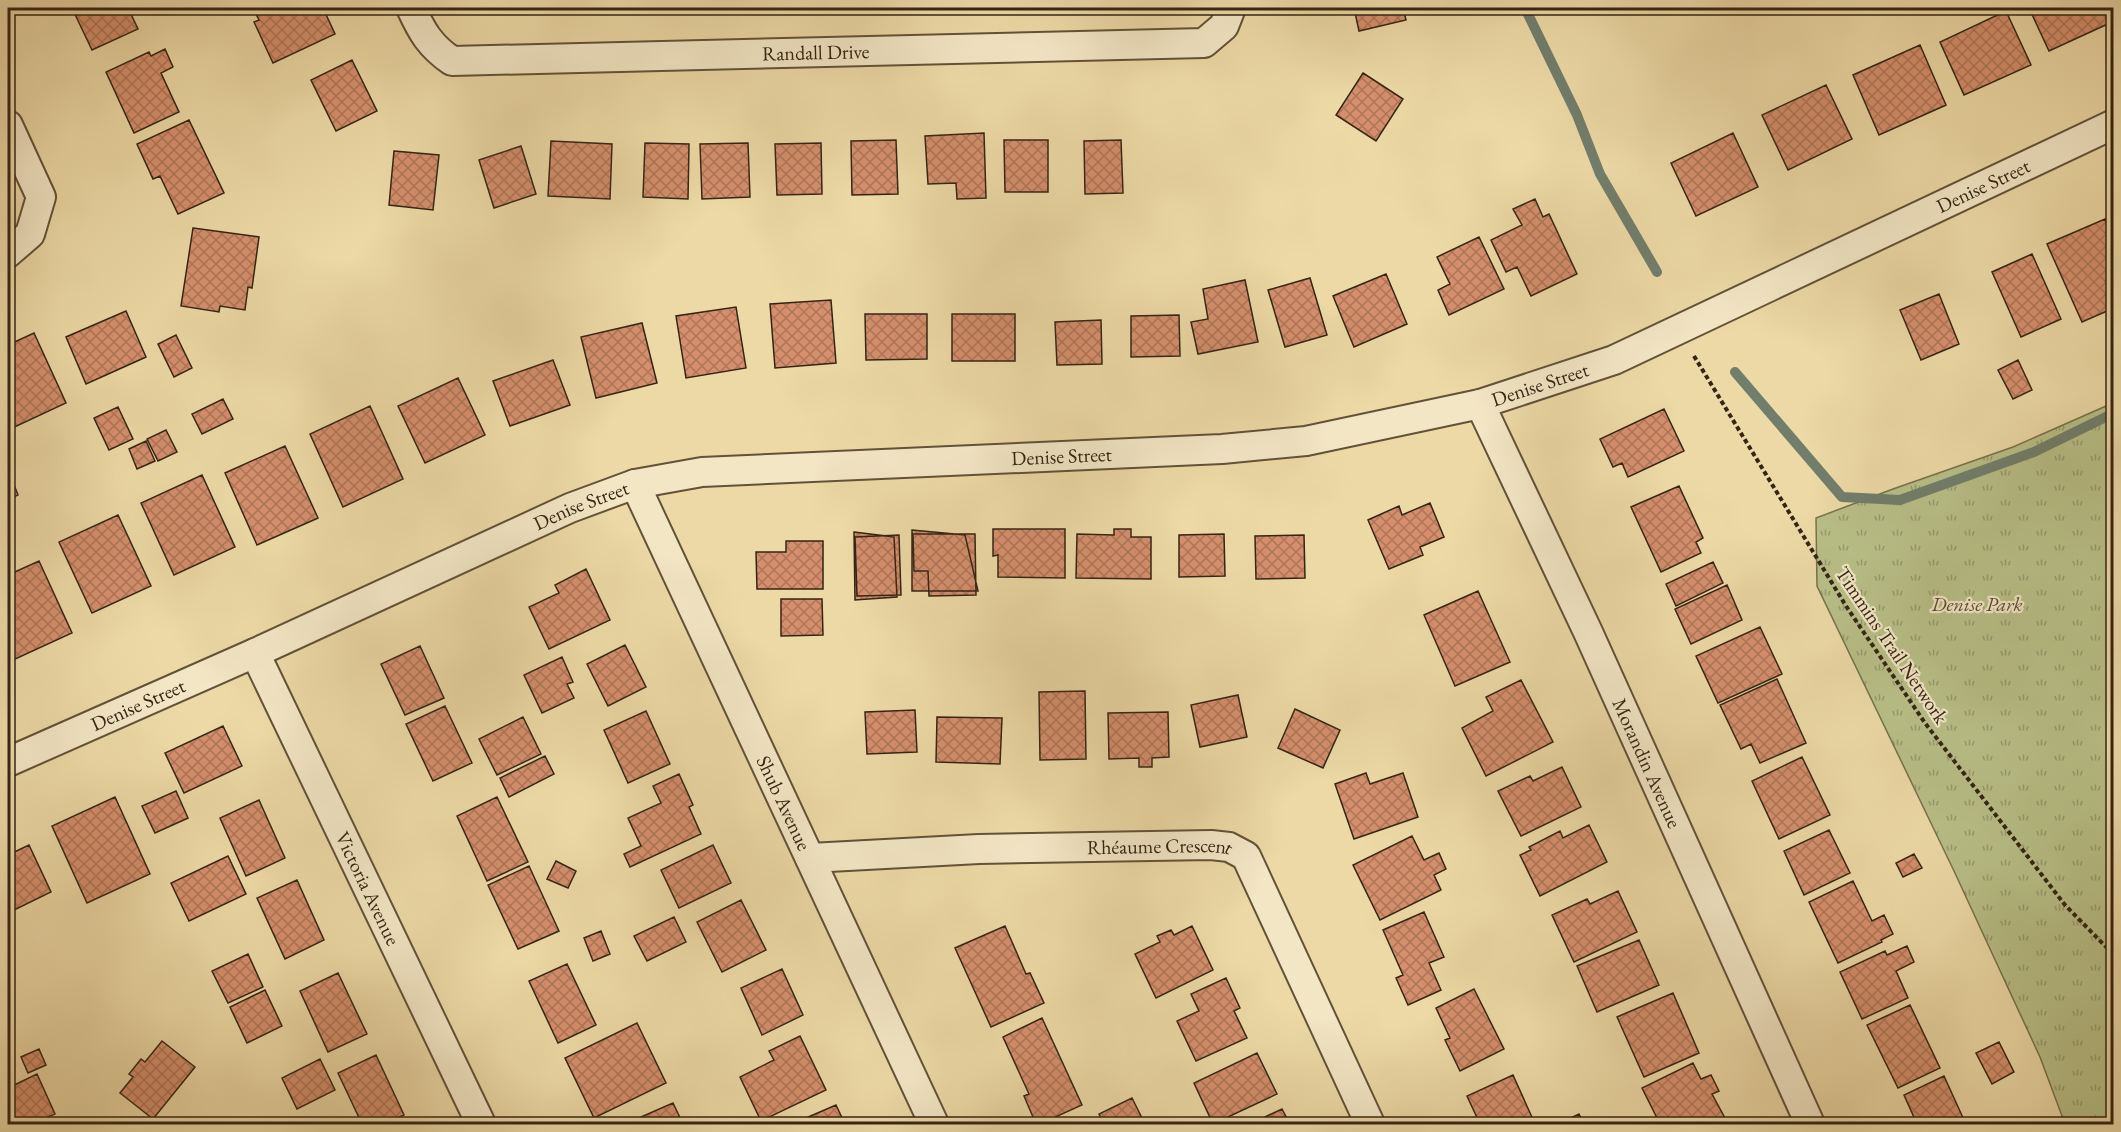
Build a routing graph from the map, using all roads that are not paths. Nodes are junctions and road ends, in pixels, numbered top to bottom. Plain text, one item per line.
1 (411, 8) edge
2 (1231, 8) edge
3 (2114, 124) edge
4 (8, 125) edge
5 (8, 253) edge
6 (1480, 404) junction
7 (635, 484) junction
8 (255, 653) junction
9 (8, 762) edge
10 (810, 858) junction
11 (481, 1125) edge
12 (934, 1125) edge
13 (1370, 1125) edge
14 (1810, 1125) edge

1 - 2 street, Randall Drive
3 - 6 street, Denise Street
4 - 5 street
6 - 7 street, Denise Street
6 - 14 street, Morandin Avenue
7 - 8 street, Denise Street
7 - 10 street, Shub Avenue
8 - 9 street, Denise Street
8 - 11 street, Victoria Avenue
10 - 12 street, Shub Avenue
10 - 13 street, Rhéaume Crescent

